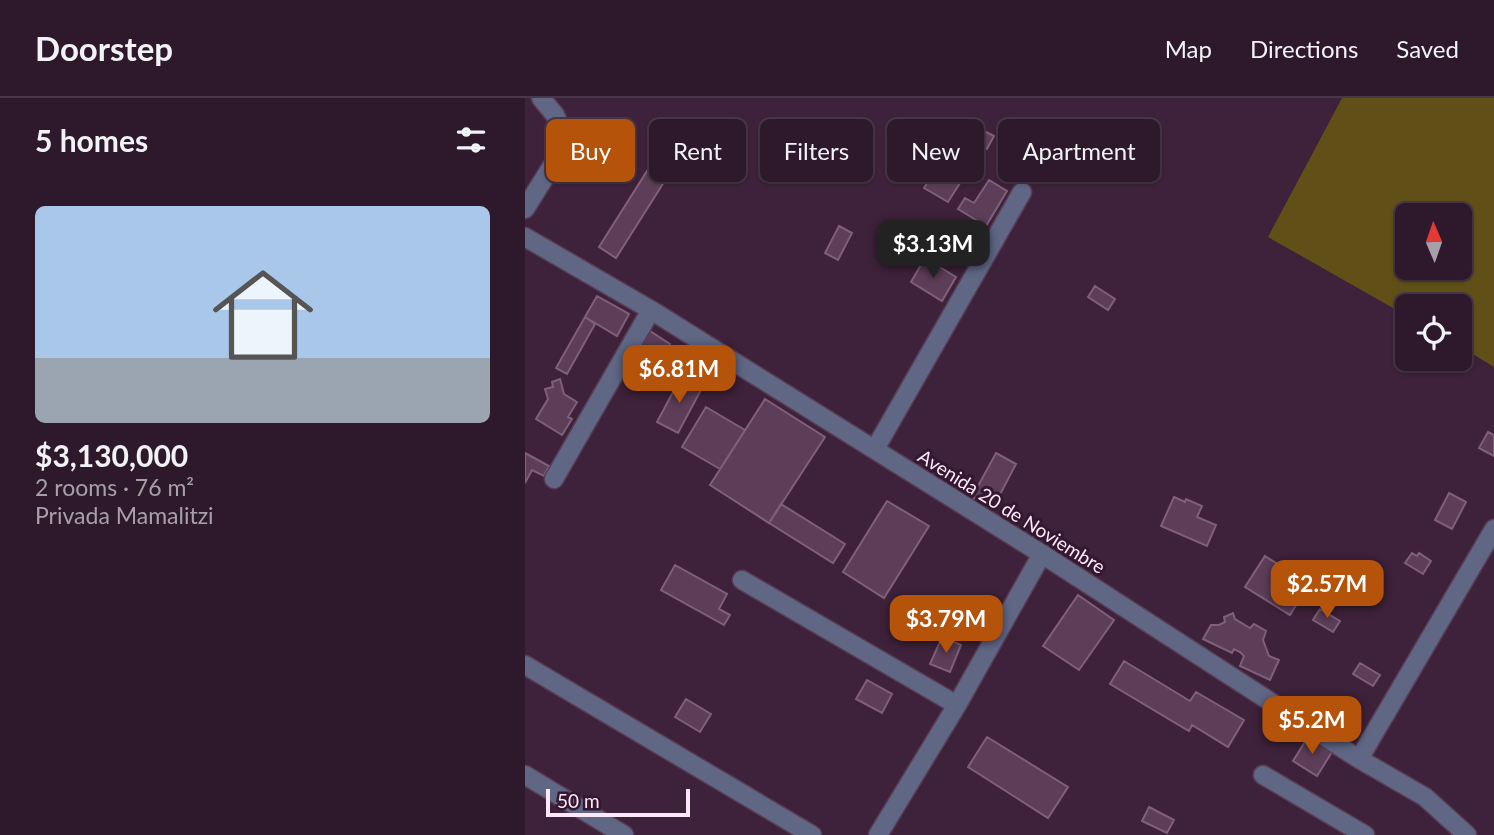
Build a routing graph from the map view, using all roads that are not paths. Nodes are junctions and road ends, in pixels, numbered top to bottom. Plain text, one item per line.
1 (541, 98) edge
2 (1022, 192) dead end
3 (525, 209) edge
4 (525, 237) edge
5 (651, 310) junction
6 (875, 449) junction
7 (554, 479) dead end
8 (1494, 529) edge
9 (1042, 554) junction
10 (742, 580) dead end
11 (525, 665) edge
12 (957, 705) junction
13 (1359, 759) junction
14 (525, 775) edge
15 (1263, 775) dead end
16 (624, 835) edge
17 (812, 835) edge
18 (878, 835) edge
19 (1365, 835) edge
20 (1467, 835) edge

1 - 3 street
2 - 6 street
4 - 5 street, Avenida 20 de Noviembre
5 - 6 street, Avenida 20 de Noviembre
5 - 7 street
6 - 9 street, Avenida 20 de Noviembre
8 - 13 street
9 - 12 street
9 - 13 street, Avenida 20 de Noviembre
10 - 12 street
11 - 17 street
12 - 18 street
13 - 20 street, Avenida 20 de Noviembre
14 - 16 street
15 - 19 street

